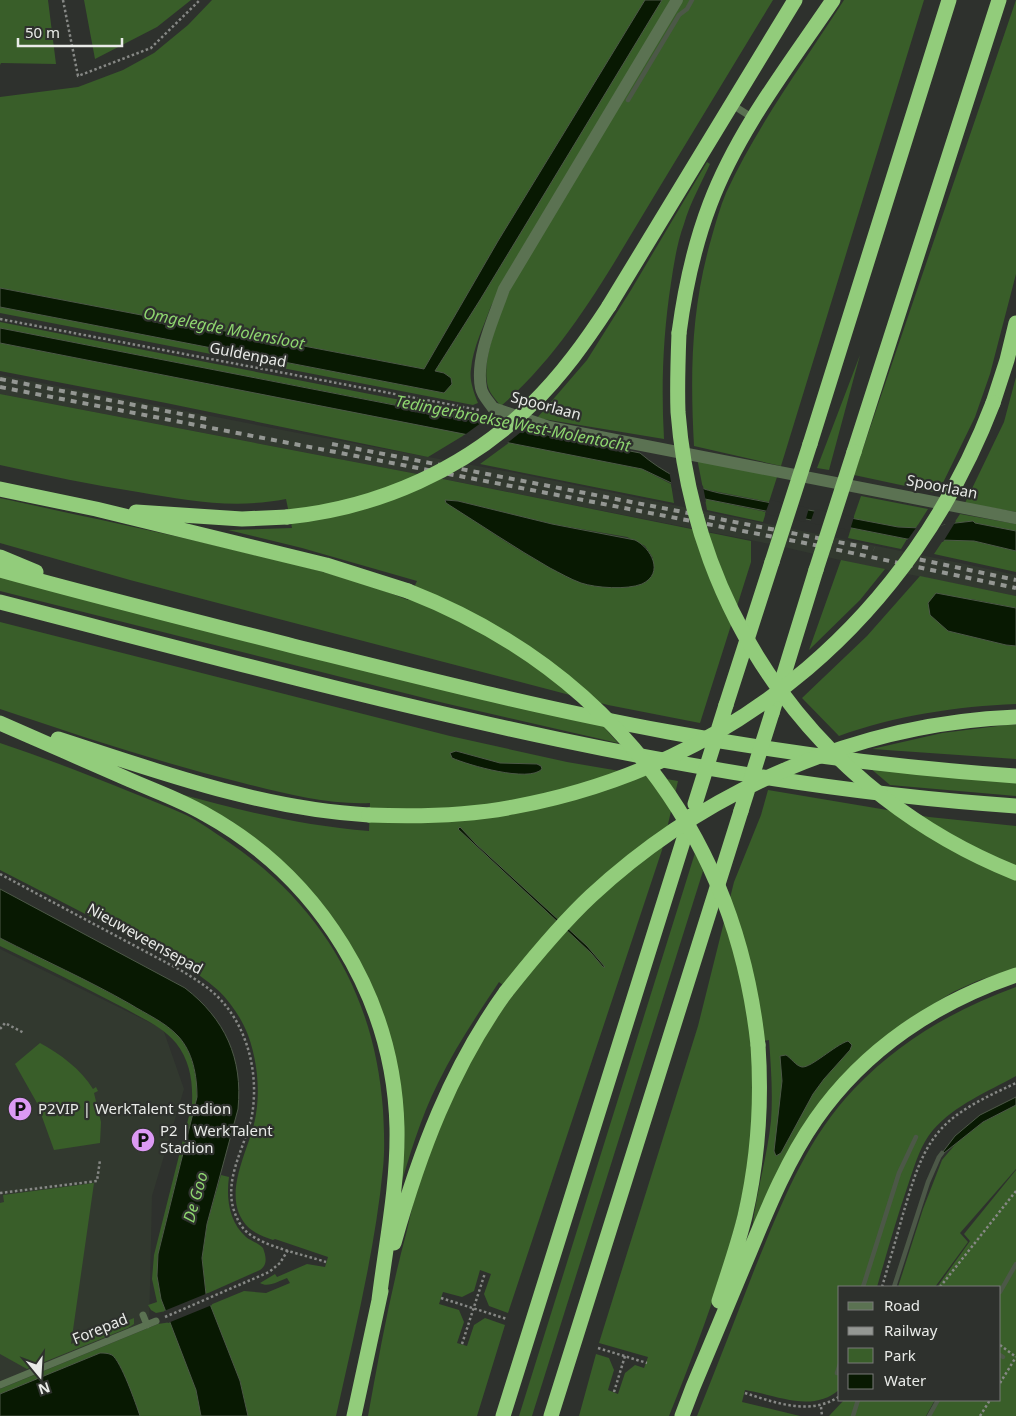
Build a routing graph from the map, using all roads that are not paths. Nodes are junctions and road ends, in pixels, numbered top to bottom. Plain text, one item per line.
1 (677, 0) edge
2 (795, 0) edge
3 (833, 0) edge
4 (949, 0) edge
5 (999, 0) edge
6 (730, 104) junction
7 (754, 118) junction
8 (1016, 323) edge
9 (0, 489) edge
10 (96, 509) junction
11 (1016, 518) edge
12 (0, 557) edge
13 (0, 570) edge
14 (90, 594) junction
15 (0, 602) edge
16 (1016, 716) edge
17 (0, 722) edge
18 (1016, 776) edge
19 (1016, 806) edge
20 (1016, 873) edge
21 (1016, 975) edge
22 (379, 1300) junction
23 (143, 1315) dead end
24 (156, 1321) dead end
25 (147, 1325) junction
26 (0, 1385) edge
27 (693, 1387) junction
28 (354, 1416) edge
29 (503, 1416) edge
30 (552, 1416) edge
31 (682, 1416) edge

1 - 11 street, Spoorlaan
2 - 6 highway
3 - 7 highway
4 - 29 highway, bridge
5 - 30 highway, bridge
6 - 7 lane
6 - 10 highway, bridge
7 - 20 highway, bridge
8 - 17 highway, bridge
9 - 10 highway
10 - 27 highway, bridge
12 - 14 highway
13 - 14 highway
14 - 18 highway
15 - 19 highway
16 - 22 highway, bridge
17 - 22 highway
21 - 27 highway
22 - 28 highway
23 - 25 lane
24 - 25 lane, Forepad
25 - 26 lane, Forepad
27 - 31 highway

